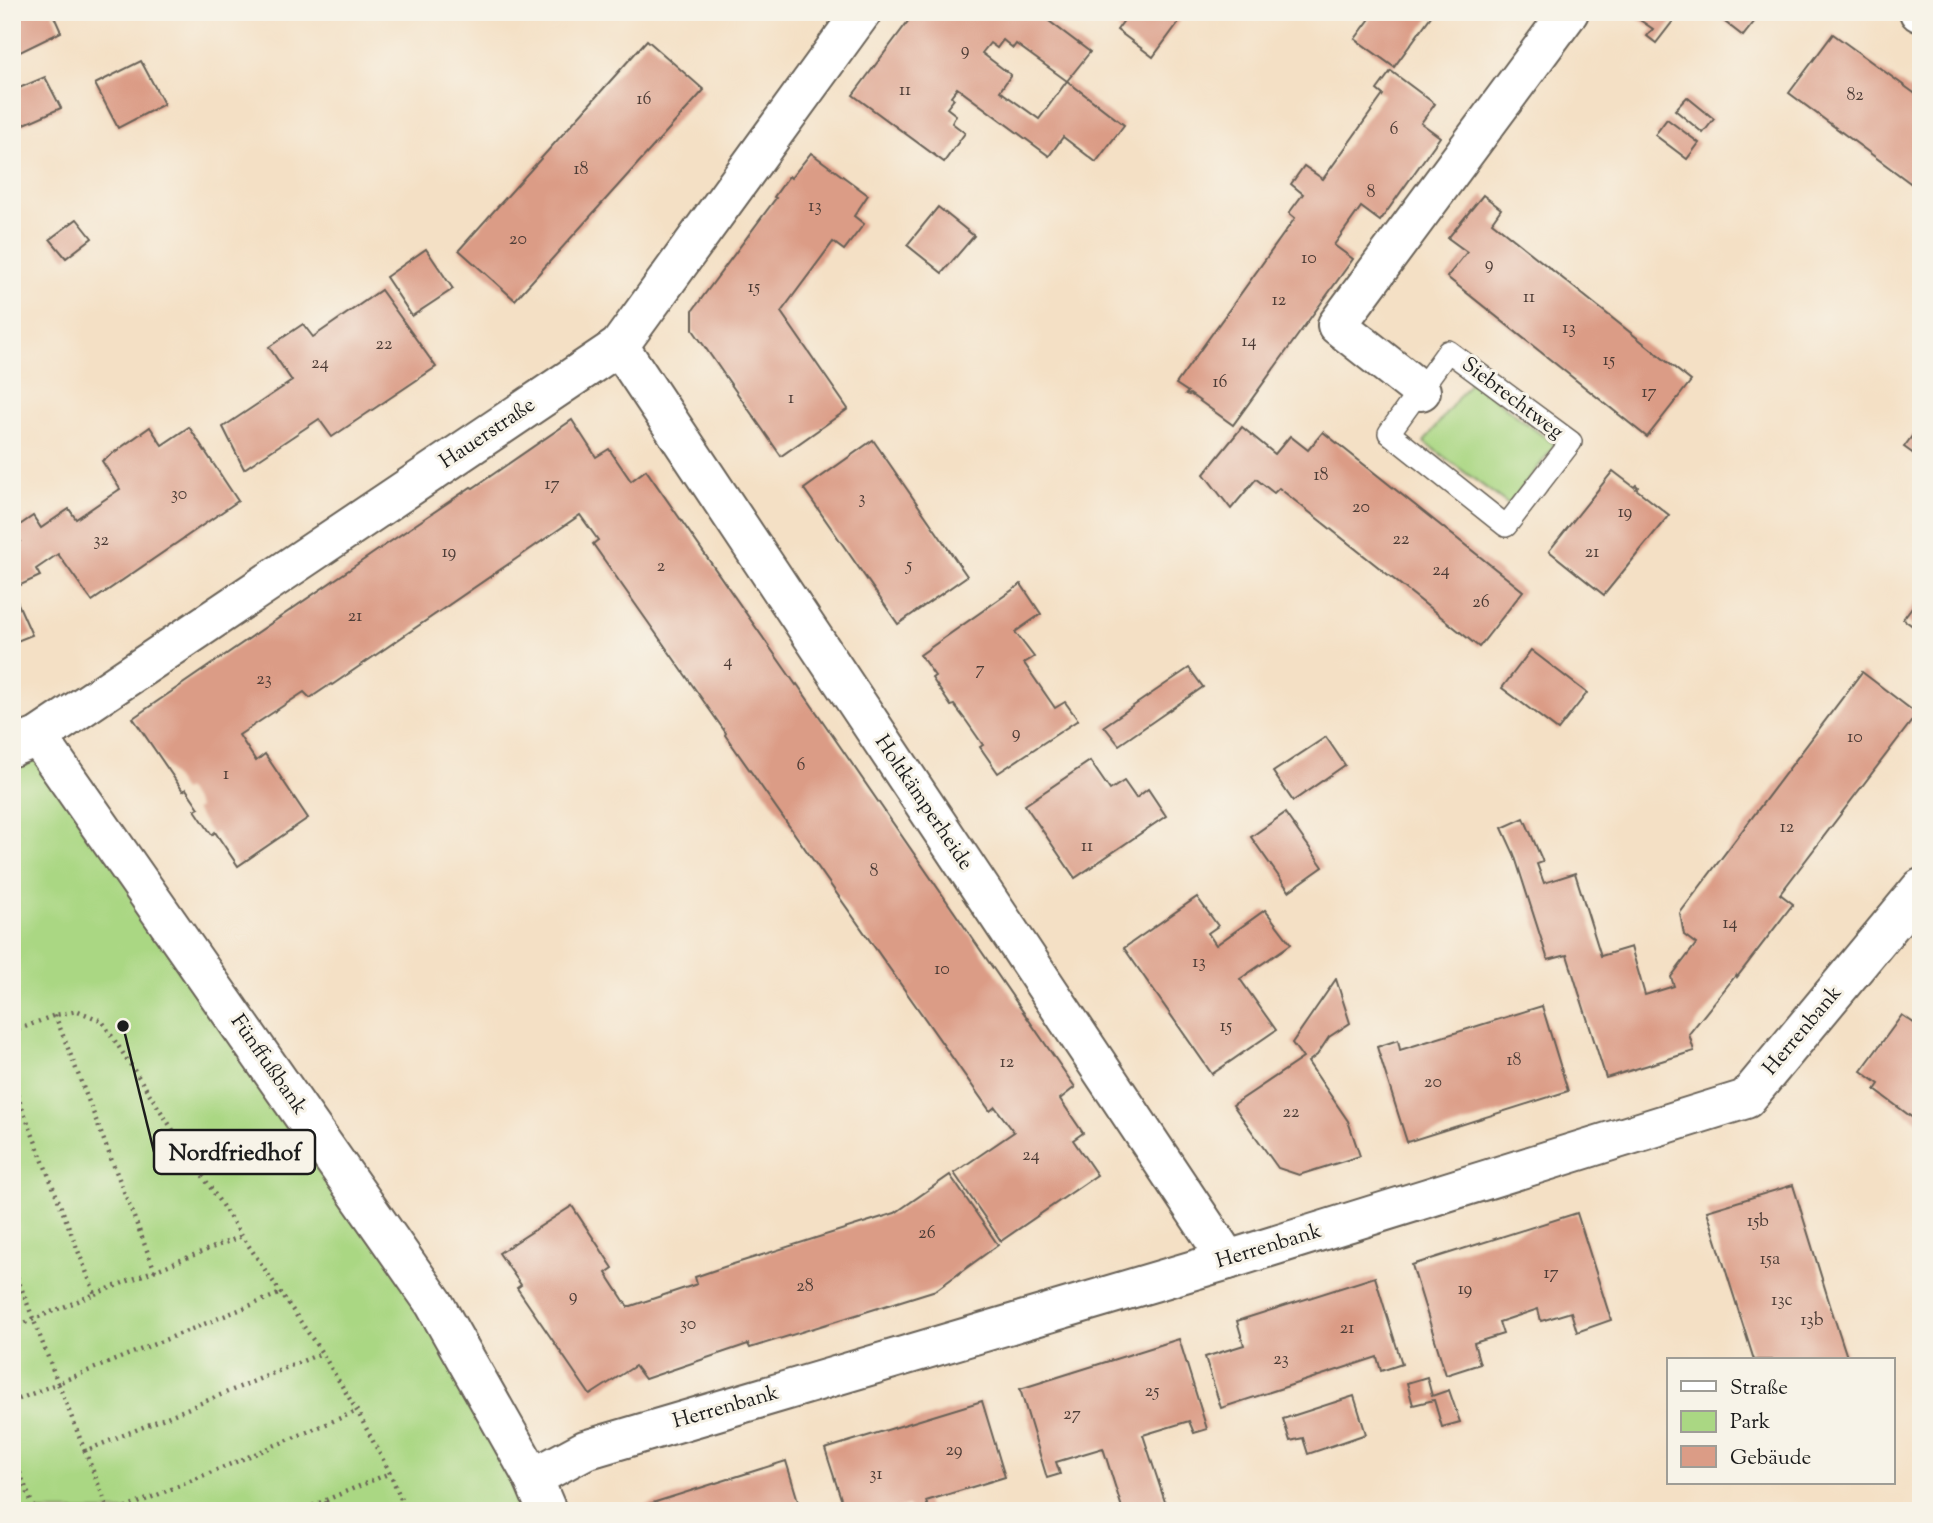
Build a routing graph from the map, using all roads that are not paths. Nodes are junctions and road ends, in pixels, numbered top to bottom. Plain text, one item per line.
1 (862, 12) edge
2 (1569, 12) edge
3 (619, 346) junction
4 (1421, 391) junction
5 (25, 742) edge
6 (1921, 888) edge
7 (1228, 1260) junction
8 (540, 1494) edge

1 - 3 street, Hauerstraße
2 - 4 street
3 - 5 street, Hauerstraße
3 - 7 street, Holtkämperheide
4 - 4 lane, Siebrechtweg
5 - 8 street, Fünffußbank
6 - 7 street, Herrenbank
7 - 8 street, Herrenbank

